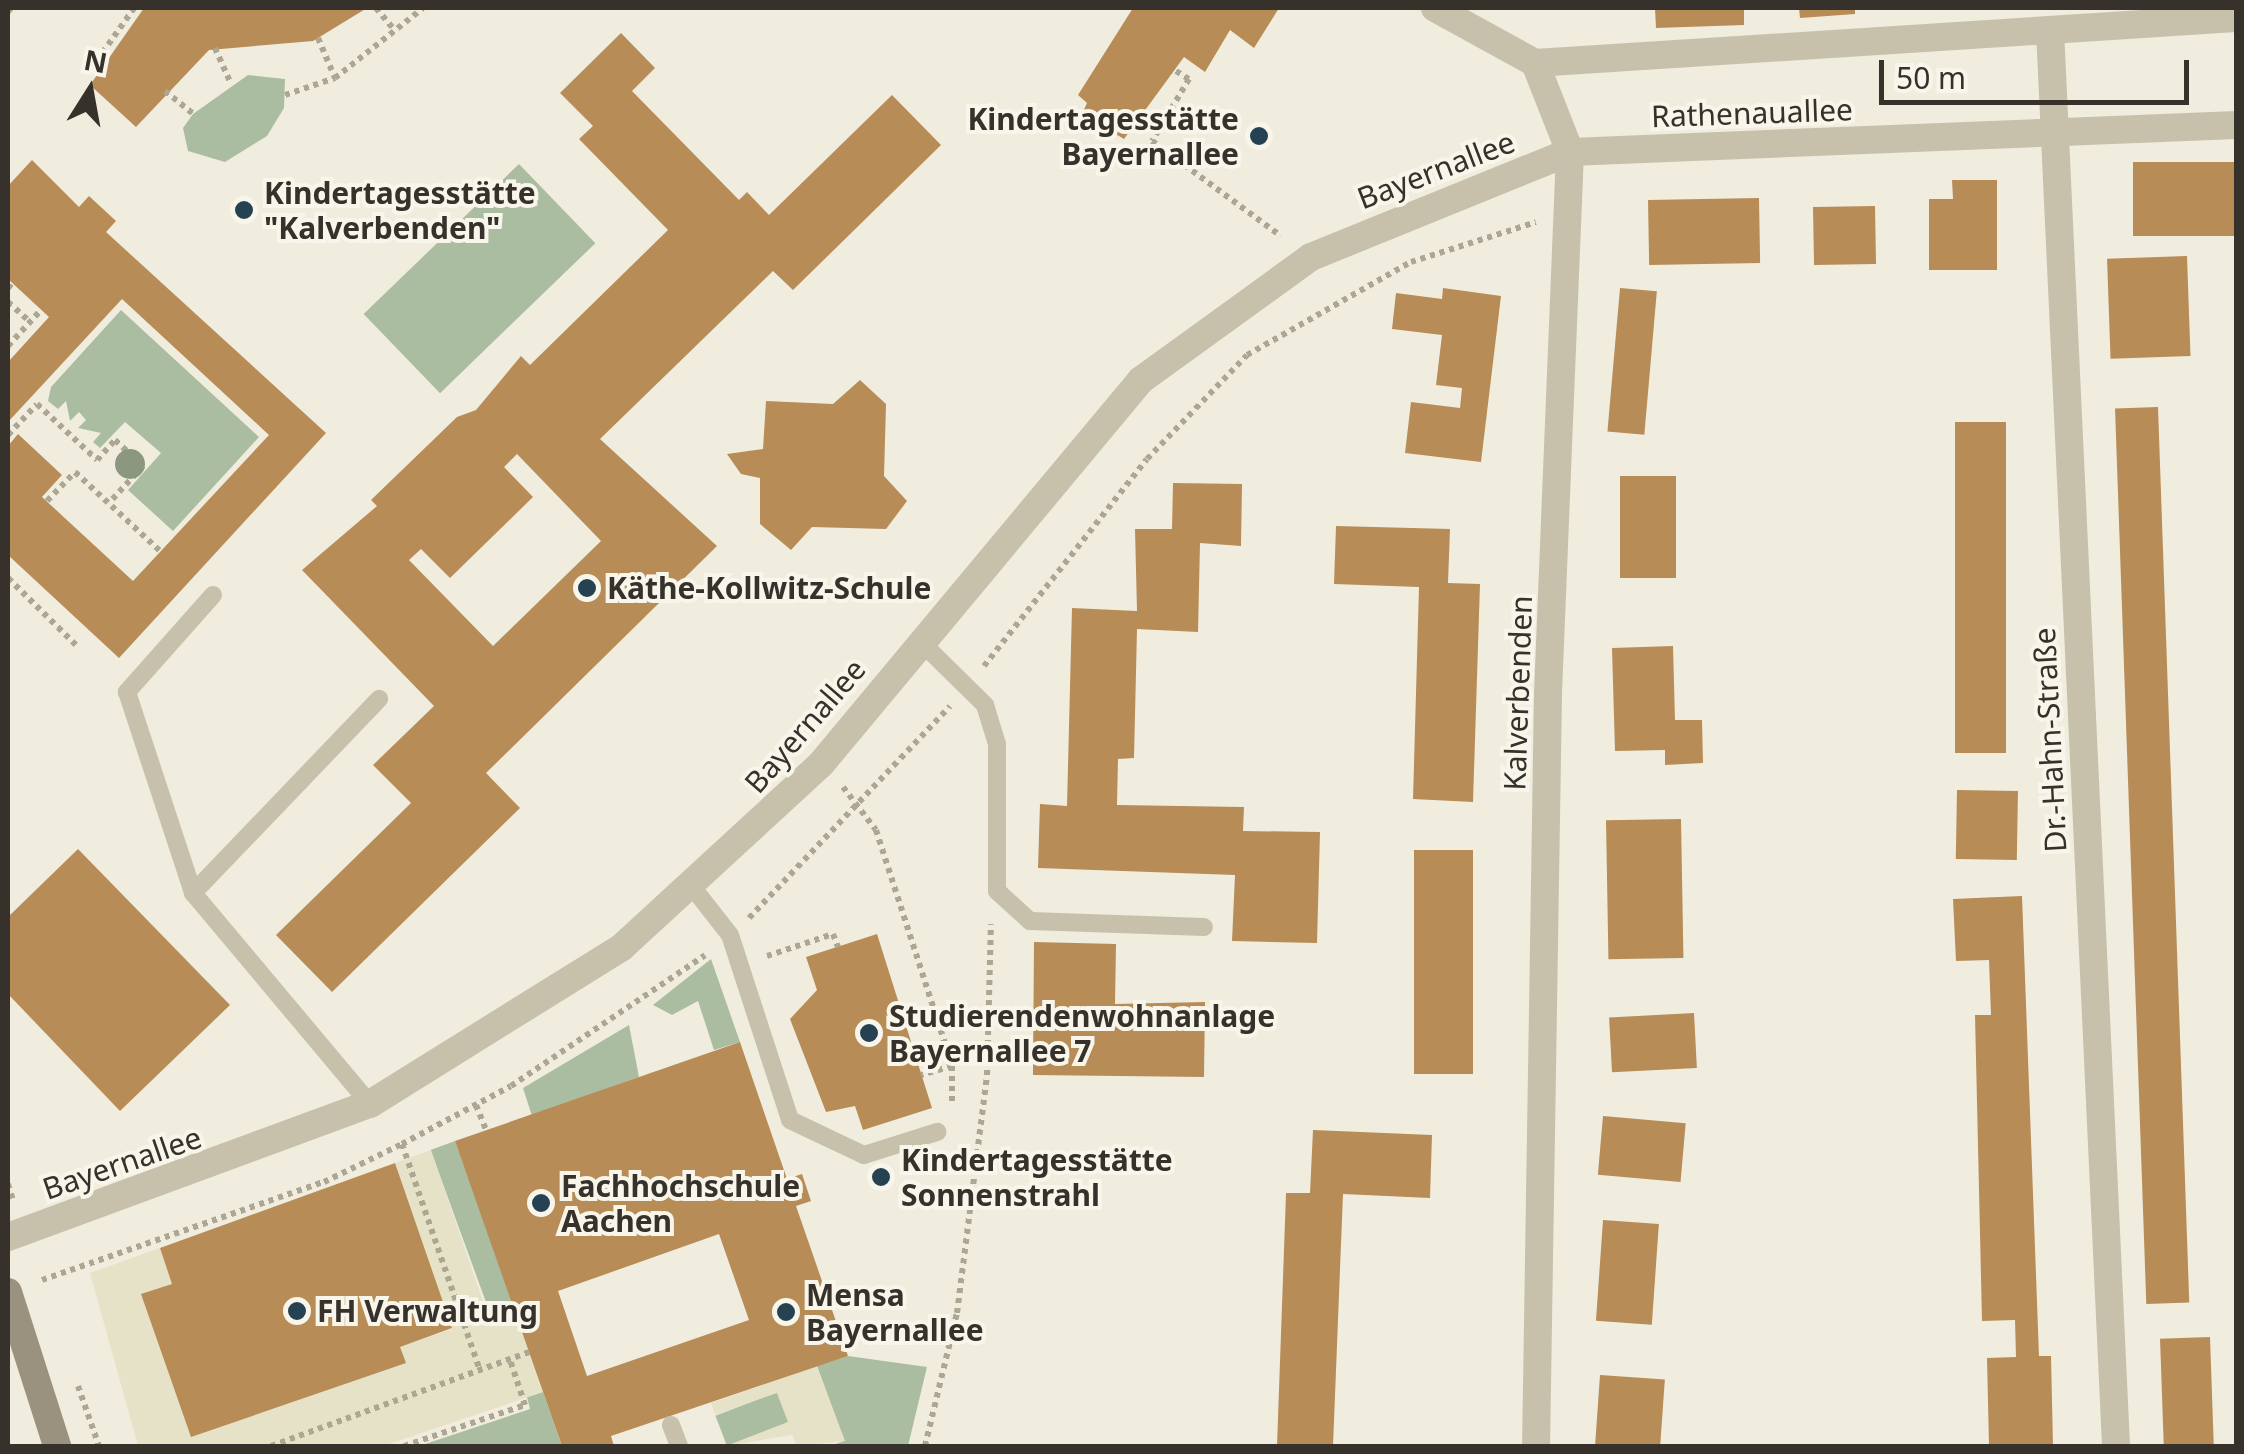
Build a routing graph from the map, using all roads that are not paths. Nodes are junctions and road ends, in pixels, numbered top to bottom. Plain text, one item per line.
1 (1436, 8) edge
2 (2236, 18) edge
3 (2050, 30) junction
4 (1536, 63) junction
5 (2236, 125) edge
6 (2054, 133) junction
7 (1570, 152) junction
8 (213, 595) dead end
9 (921, 642) junction
10 (379, 699) dead end
11 (694, 889) junction
12 (194, 893) junction
13 (1204, 927) dead end
14 (370, 1104) junction
15 (937, 1132) dead end
16 (8, 1237) edge
17 (8, 1292) edge
18 (671, 1425) dead end
19 (57, 1446) edge
20 (679, 1446) edge
21 (1536, 1446) edge
22 (2116, 1446) edge

1 - 4 street
2 - 3 street
3 - 4 street
3 - 6 street, Dr.-Hahn-Straße
4 - 7 street, Kalverbenden
5 - 6 street, Rathenauallee
6 - 7 street, Rathenauallee
6 - 22 street, Dr.-Hahn-Straße
7 - 9 street, Bayernallee
7 - 21 street, Kalverbenden
8 - 12 lane
9 - 11 street, Bayernallee
9 - 13 lane
10 - 12 lane
11 - 14 street, Bayernallee
11 - 15 lane
12 - 14 lane
14 - 16 street, Bayernallee
17 - 19 main road
18 - 20 lane

